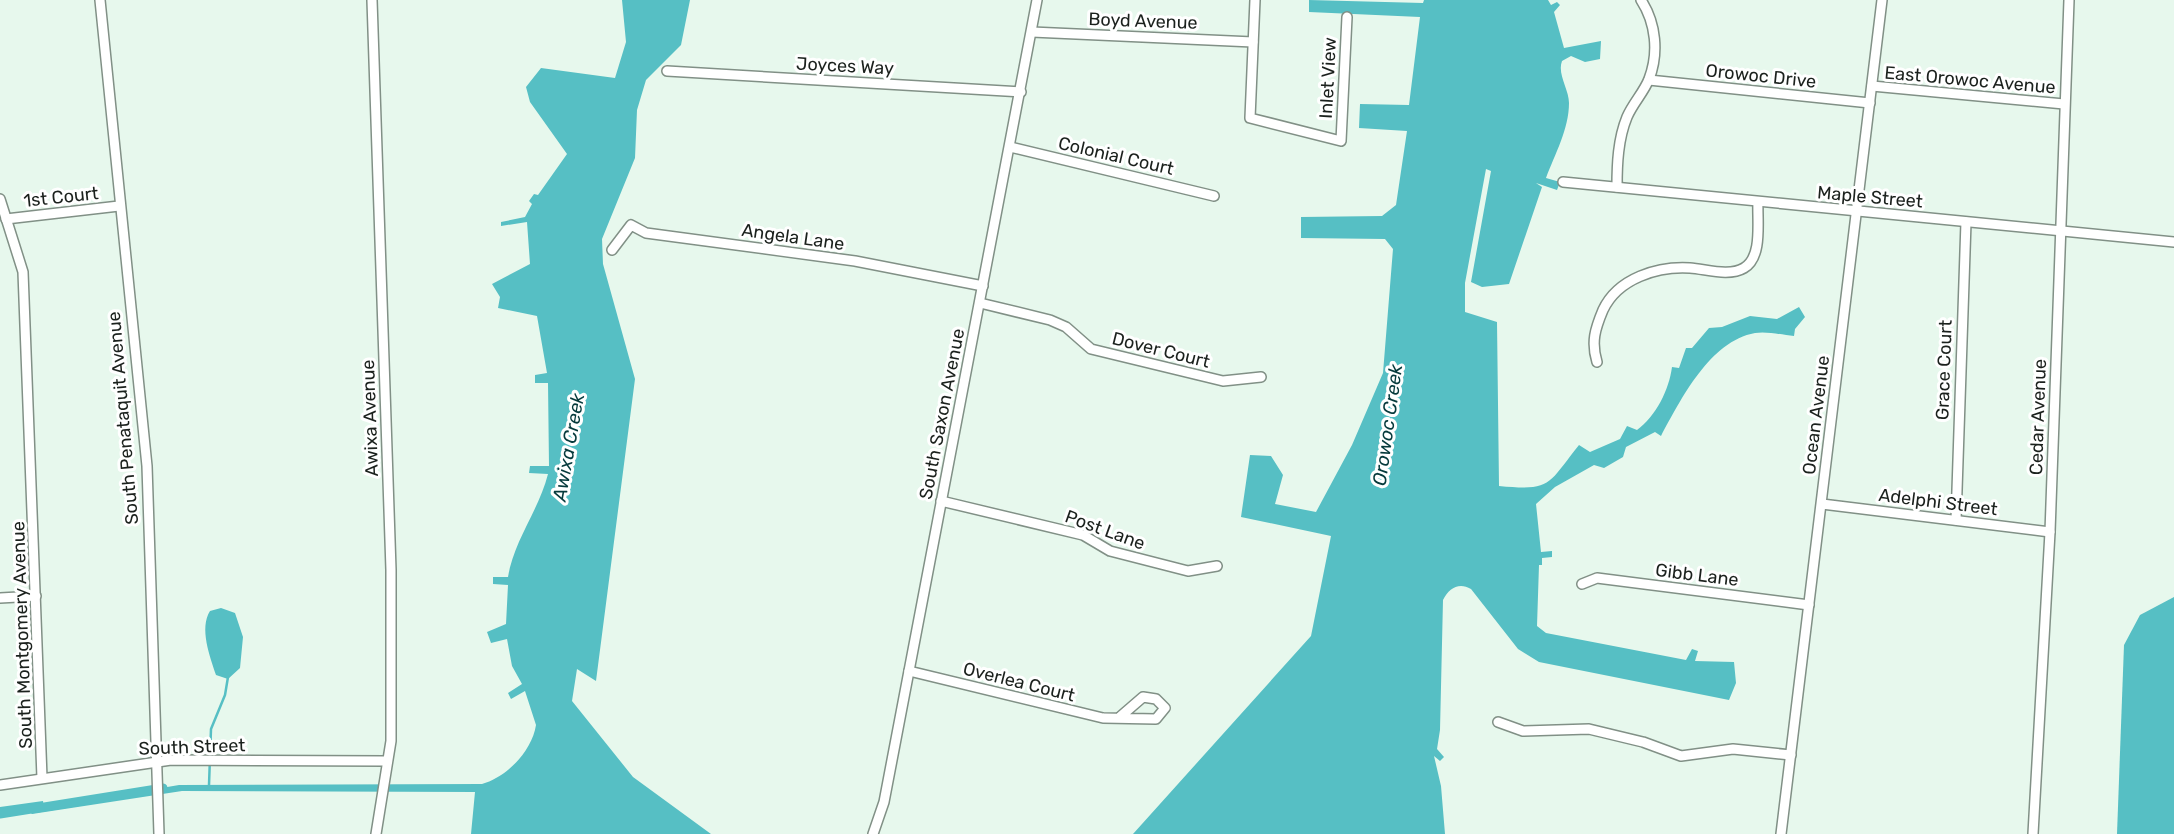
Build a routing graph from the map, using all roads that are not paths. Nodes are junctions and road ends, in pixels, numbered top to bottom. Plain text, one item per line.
1 (100, 0) edge
2 (372, 0) edge
3 (1037, 0) edge
4 (1255, 0) edge
5 (1641, 0) edge
6 (1882, 0) edge
7 (2068, 0) edge
8 (1347, 17) dead end
9 (1032, 32) junction
10 (1253, 42) junction
11 (667, 71) dead end
12 (1649, 80) junction
13 (1872, 86) junction
14 (1021, 92) junction
15 (1870, 103) junction
16 (2064, 104) junction
17 (1010, 147) junction
18 (1563, 182) dead end
19 (1617, 187) junction
20 (1214, 196) dead end
21 (0, 199) edge
22 (1758, 202) junction
23 (120, 206) junction
24 (1857, 211) junction
25 (6, 219) junction
26 (1966, 222) junction
27 (2060, 231) junction
28 (2174, 242) edge
29 (611, 250) dead end
30 (983, 286) junction
31 (980, 303) junction
32 (1597, 362) dead end
33 (1261, 377) dead end
34 (941, 501) junction
35 (1822, 504) junction
36 (1955, 520) junction
37 (2050, 531) junction
38 (1217, 566) dead end
39 (1582, 584) dead end
40 (36, 596) junction
41 (0, 598) edge
42 (1809, 605) junction
43 (909, 671) junction
44 (1121, 716) dead end
45 (1498, 722) dead end
46 (1791, 755) junction
47 (386, 761) junction
48 (156, 762) junction
49 (42, 778) junction
50 (0, 785) edge
51 (875, 833) edge
52 (159, 834) edge
53 (376, 834) edge
54 (1781, 834) edge
55 (2033, 834) edge

1 - 23 street, South Penataquit Avenue
2 - 47 street, Awixa Avenue
3 - 9 street, South Saxon Avenue
4 - 10 street
5 - 12 street
6 - 13 street, Ocean Avenue
7 - 16 street, Cedar Avenue
8 - 10 street, Inlet View
9 - 10 street, Boyd Avenue
9 - 14 street, South Saxon Avenue
11 - 14 street, Joyces Way
12 - 15 street, Orowoc Drive
12 - 19 street
13 - 15 street, Ocean Avenue
13 - 16 street, East Orowoc Avenue
14 - 17 street, South Saxon Avenue
15 - 24 street, Ocean Avenue
16 - 27 street, Cedar Avenue
17 - 20 street, Colonial Court
17 - 30 street, South Saxon Avenue
18 - 19 street, Maple Street
19 - 22 street, Maple Street
21 - 25 street, South Montgomery Avenue
22 - 24 street, Maple Street
22 - 32 street
23 - 25 street, 1st Court
23 - 48 street, South Penataquit Avenue
24 - 26 street, Maple Street
24 - 35 street, Ocean Avenue
25 - 40 street, South Montgomery Avenue
26 - 27 street, Maple Street
26 - 36 street, Grace Court
27 - 28 street, Maple Street
27 - 37 street, Cedar Avenue
29 - 30 street, Angela Lane
30 - 31 street, South Saxon Avenue
31 - 33 street, Dover Court
31 - 34 street, South Saxon Avenue
34 - 38 street, Post Lane
34 - 43 street, South Saxon Avenue
35 - 36 street, Adelphi Street
35 - 42 street, Ocean Avenue
36 - 37 street, Adelphi Street
37 - 55 street, Cedar Avenue
39 - 42 street, Gibb Lane
40 - 41 street
40 - 49 street, South Montgomery Avenue
42 - 46 street, Ocean Avenue
43 - 44 street, Overlea Court
43 - 51 street, South Saxon Avenue
45 - 46 street
46 - 54 street, Ocean Avenue
47 - 48 street, South Street
47 - 53 street, Awixa Avenue
48 - 49 street, South Street
48 - 52 street, South Penataquit Avenue
49 - 50 street, South Street

